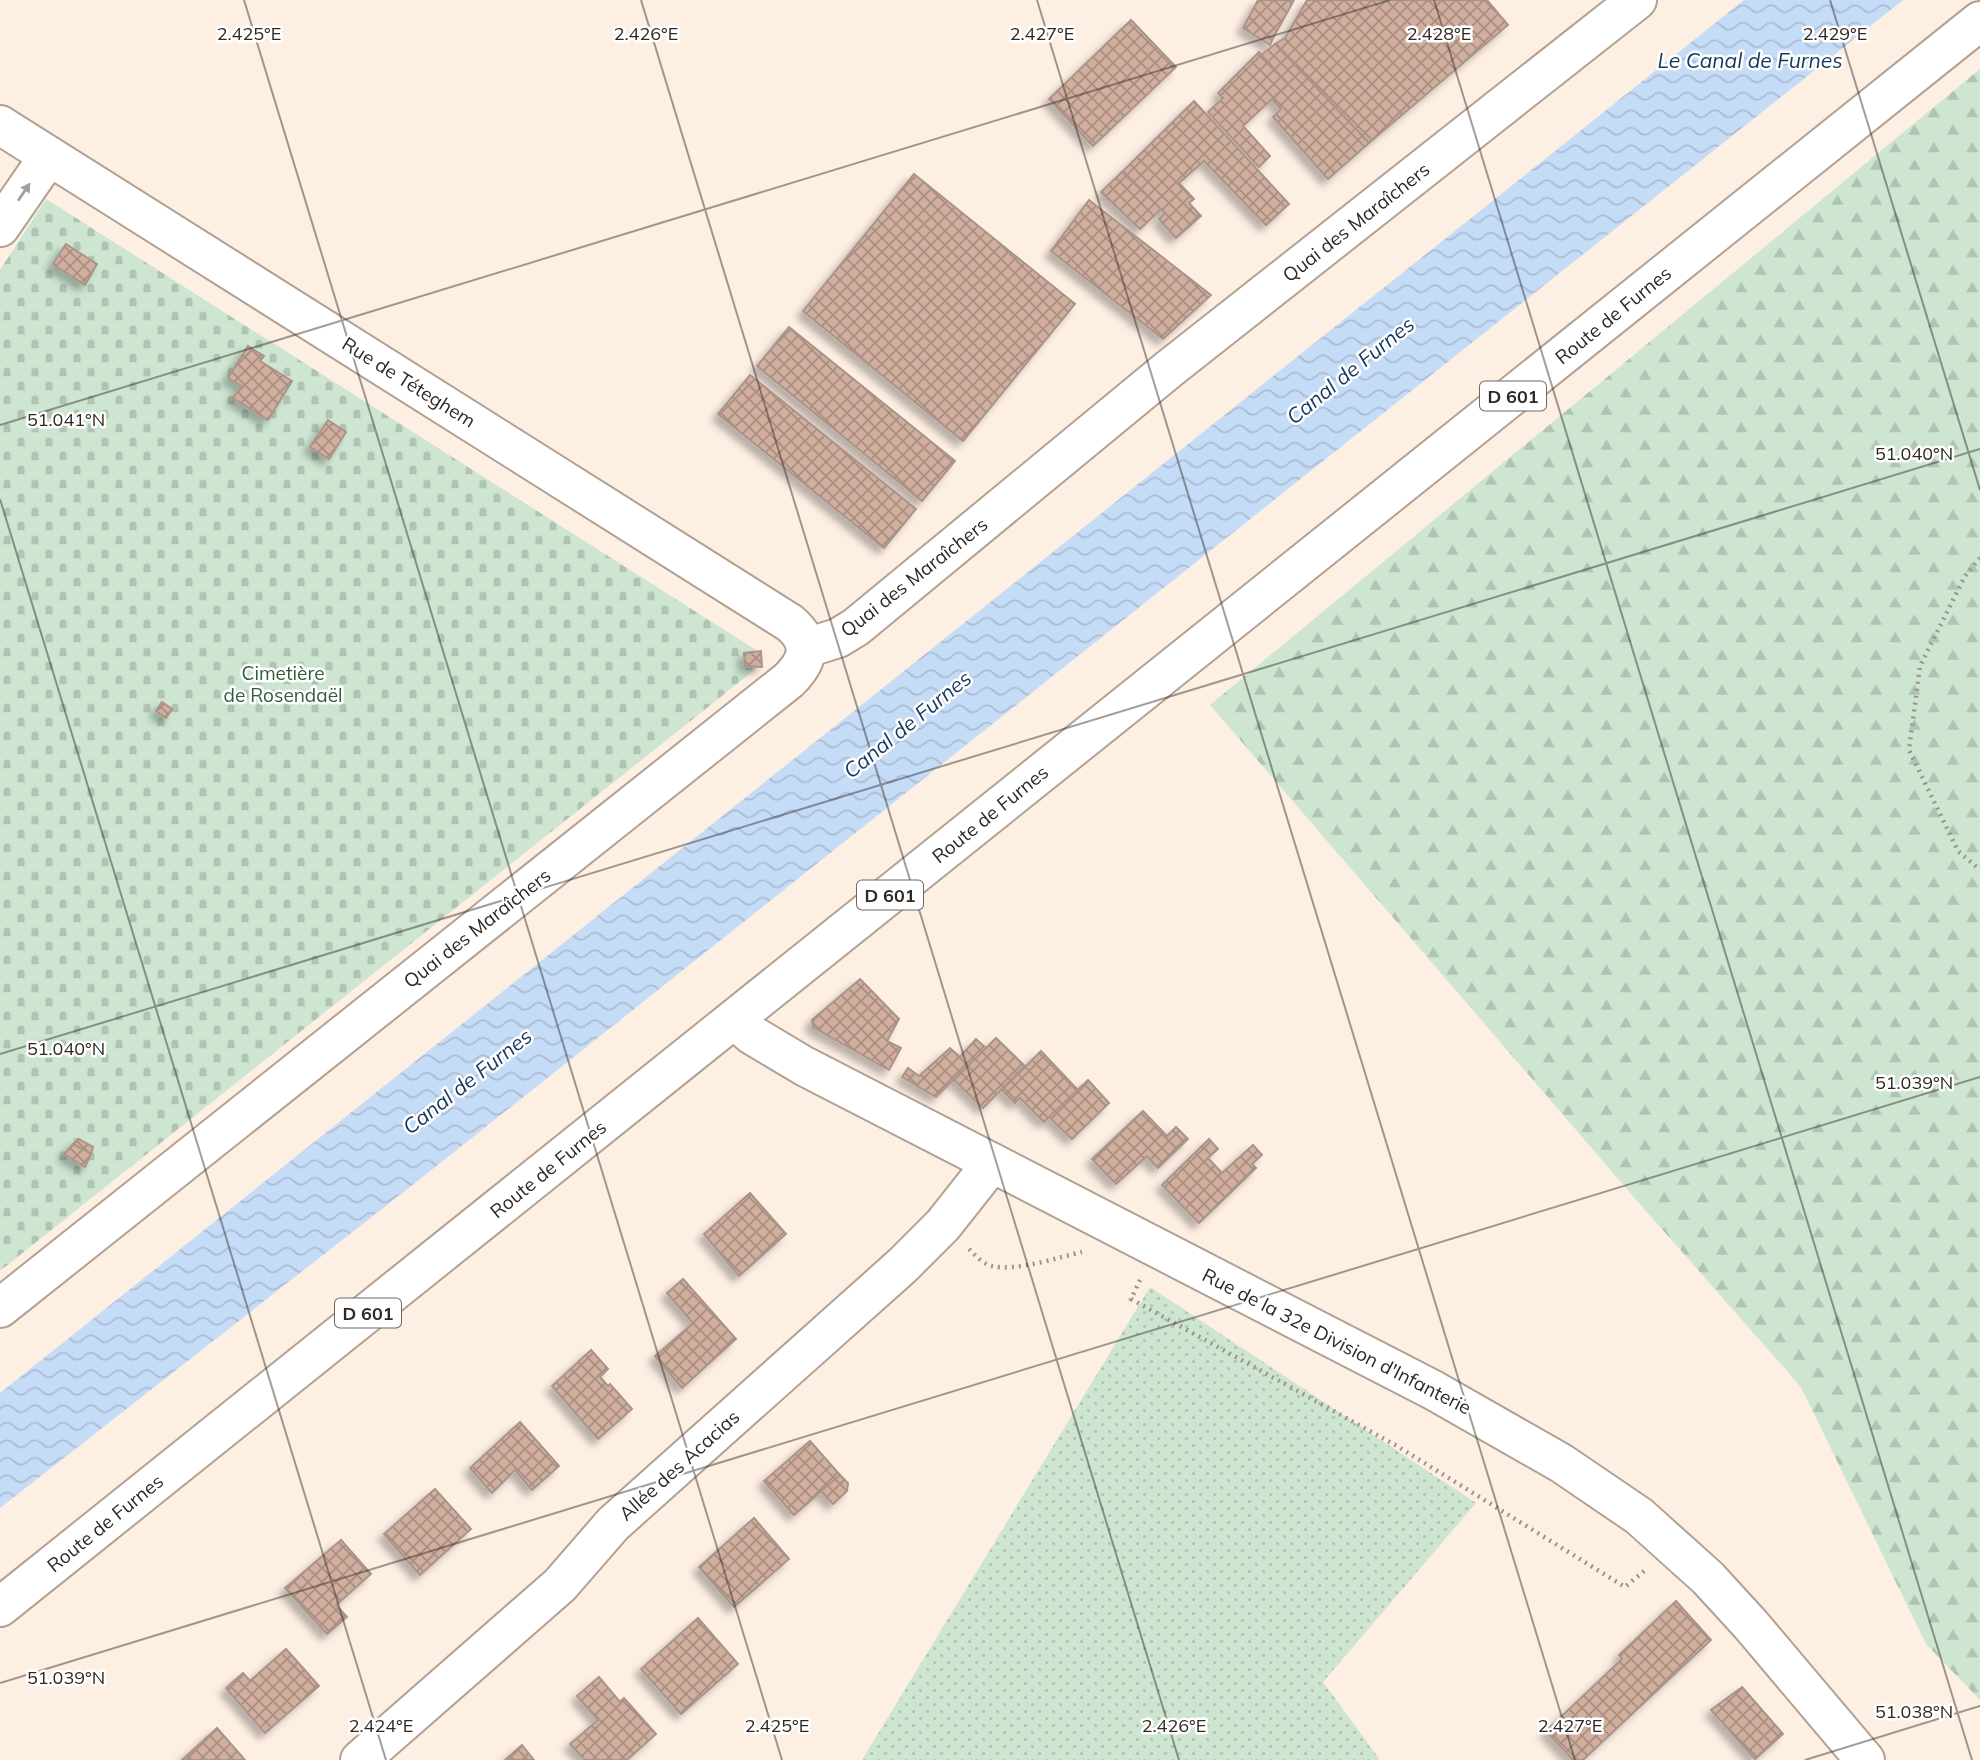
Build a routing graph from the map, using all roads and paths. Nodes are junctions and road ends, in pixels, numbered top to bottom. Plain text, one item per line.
1 (1637, 0) edge
2 (1980, 21) edge
3 (0, 125) edge
4 (49, 156) junction
5 (0, 227) edge
6 (1980, 558) edge
7 (806, 648) junction
8 (1980, 870) edge
9 (735, 1020) junction
10 (992, 1163) junction
11 (1104, 1221) junction
12 (943, 1225) junction
13 (1144, 1270) dead end
14 (0, 1308) edge
15 (1674, 1547) junction
16 (0, 1607) edge
17 (360, 1760) edge
18 (1865, 1760) edge

1 - 7 street, Quai des Maraîchers
2 - 9 street, Route de Furnes / D 601
3 - 4 street, Rue de Téteghem
5 -> 4 street
4 - 7 street, Rue de Téteghem
6 - 8 path
7 - 14 street, Quai des Maraîchers
9 - 10 street, Rue de la 32e Division d'Infanterie
9 - 16 street, Route de Furnes / D 601
10 - 11 street, Rue de la 32e Division d'Infanterie
10 - 12 street, Allée des Acacias
11 - 12 path
11 - 15 street, Rue de la 32e Division d'Infanterie
12 - 17 street, Allée des Acacias
13 - 15 path
15 - 18 street, Rue de la 32e Division d'Infanterie

